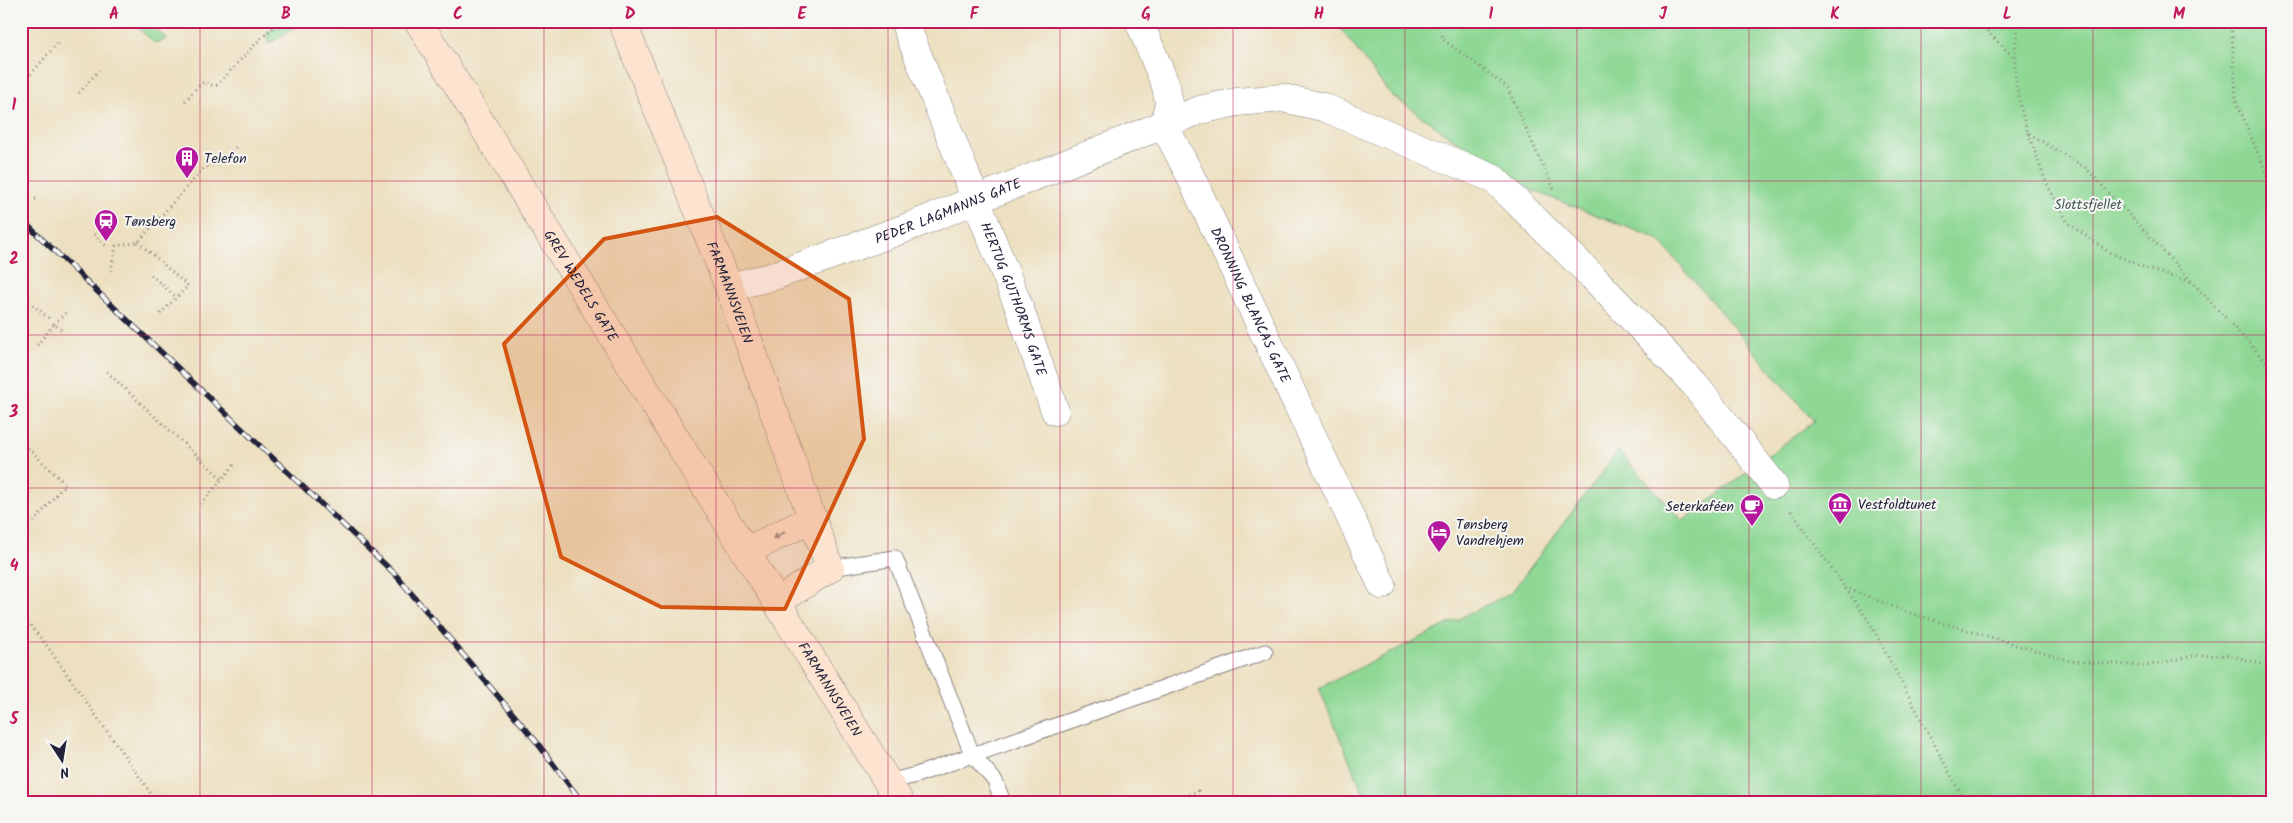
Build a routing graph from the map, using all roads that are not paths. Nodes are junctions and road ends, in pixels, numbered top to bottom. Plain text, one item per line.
1 (418, 21) edge
2 (622, 21) edge
3 (904, 21) edge
4 (1140, 21) edge
5 (1164, 125) junction
6 (974, 199) junction
7 (729, 287) junction
8 (1055, 411) dead end
9 (1774, 485) road end
10 (813, 518) junction
11 (745, 552) junction
12 (830, 568) junction
13 (1382, 585) dead end
14 (777, 602) junction
15 (1265, 652) dead end
16 (972, 754) junction
17 (894, 792) edge
18 (1002, 802) edge

1 - 11 main road, GREV WEDELS GATE
2 - 7 main road, FARMANNSVEIEN
3 - 6 street, HERTUG GUTHORMS GATE
4 - 5 street
5 - 6 street, PEDER LAGMANNS GATE
5 - 9 street, PEDER LAGMANNS GATE
5 - 13 street, DRONNING BLANCAS GATE
6 - 7 street, PEDER LAGMANNS GATE
6 - 8 street, HERTUG GUTHORMS GATE
7 - 10 main road, FARMANNSVEIEN
10 -> 11 main road
10 - 12 main road, FARMANNSVEIEN
11 - 14 main road, FARMANNSVEIEN
12 - 14 main road
12 - 16 lane
14 - 17 main road, FARMANNSVEIEN
15 - 16 lane
16 - 17 lane
16 - 18 lane

